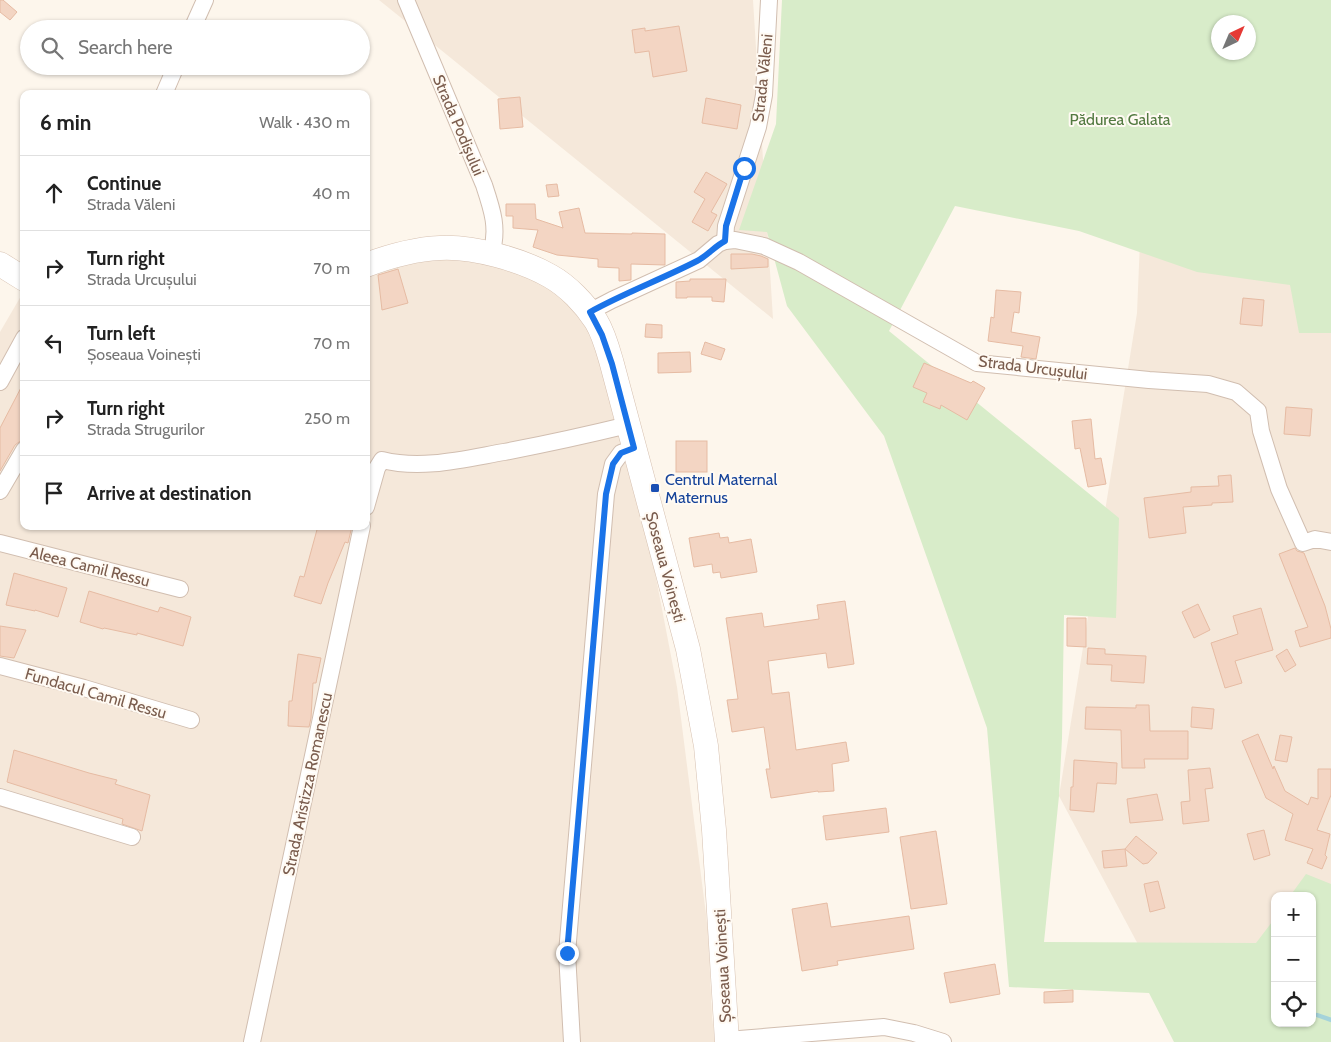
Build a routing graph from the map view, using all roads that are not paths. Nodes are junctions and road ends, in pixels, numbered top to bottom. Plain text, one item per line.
1 (205, 0) edge
2 (406, 0) edge
3 (769, 0) edge
4 (196, 20) edge
5 (172, 75) edge
6 (166, 90) edge
7 (725, 241) junction
8 (491, 254) junction
9 (0, 264) edge
10 (370, 264) edge
11 (20, 276) edge
12 (590, 312) junction
13 (20, 345) edge
14 (0, 382) edge
15 (628, 424) junction
16 (634, 448) junction
17 (20, 457) edge
18 (0, 491) edge
19 (370, 493) edge
20 (361, 530) edge
21 (1331, 542) edge
22 (0, 543) edge
23 (180, 589) dead end
24 (0, 666) edge
25 (191, 720) dead end
26 (0, 797) edge
27 (132, 837) dead end
28 (727, 1041) edge
29 (252, 1042) edge
30 (572, 1042) edge
31 (943, 1042) edge

1 - 4 street
2 - 8 street, Strada Podișului
3 - 7 street, Strada Văleni
5 - 6 street
7 - 12 street
7 - 21 street, Strada Urcușului
8 - 10 main road, Șoseaua Voinești
8 - 12 main road, Șoseaua Voinești
9 - 11 main road
12 - 15 main road, Șoseaua Voinești
13 - 14 street
15 - 16 main road, Șoseaua Voinești
15 - 19 street
16 - 28 main road, Șoseaua Voinești
16 - 30 street
17 - 18 street
20 - 29 street, Strada Aristizza Romanescu
22 - 23 street, Aleea Camil Ressu
24 - 25 street, Fundacul Camil Ressu
26 - 27 street
28 - 31 street

